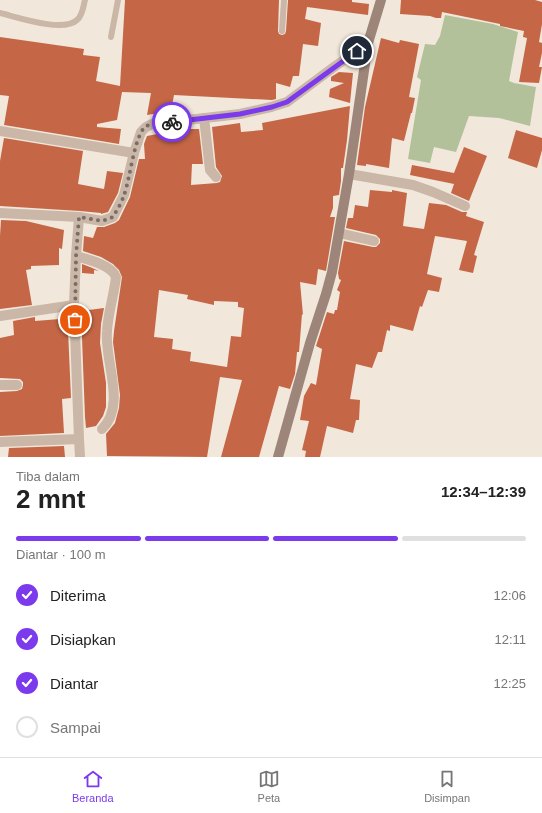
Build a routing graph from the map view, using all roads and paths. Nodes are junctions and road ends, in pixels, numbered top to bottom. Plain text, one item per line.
1 (85, 0) edge
2 (118, 0) edge
3 (284, 0) edge
4 (381, 0) edge
5 (0, 13) edge
6 (282, 31) dead end
7 (111, 36) dead end
8 (368, 43) junction
9 (204, 118) junction
10 (0, 131) edge
11 (134, 153) junction
12 (349, 174) junction
13 (216, 177) dead end
14 (465, 206) dead end
15 (0, 213) edge
16 (79, 217) junction
17 (339, 233) junction
18 (374, 240) dead end
19 (76, 256) junction
20 (74, 305) junction
21 (0, 316) edge
22 (0, 384) edge
23 (17, 385) dead end
24 (102, 429) dead end
25 (79, 438) junction
26 (0, 442) edge
27 (80, 457) edge
28 (278, 457) edge

1 - 5 lane
2 - 7 lane
3 - 6 lane
4 - 8 street
8 - 9 street
8 - 12 street
9 - 11 street
9 - 13 street
10 - 11 street
11 - 16 street
12 - 14 street
12 - 17 street
15 - 16 street
16 - 19 street
17 - 18 street
17 - 28 street
19 - 20 street
19 - 24 street
20 - 21 street
20 - 25 street
22 - 23 street
25 - 26 street
25 - 27 street

